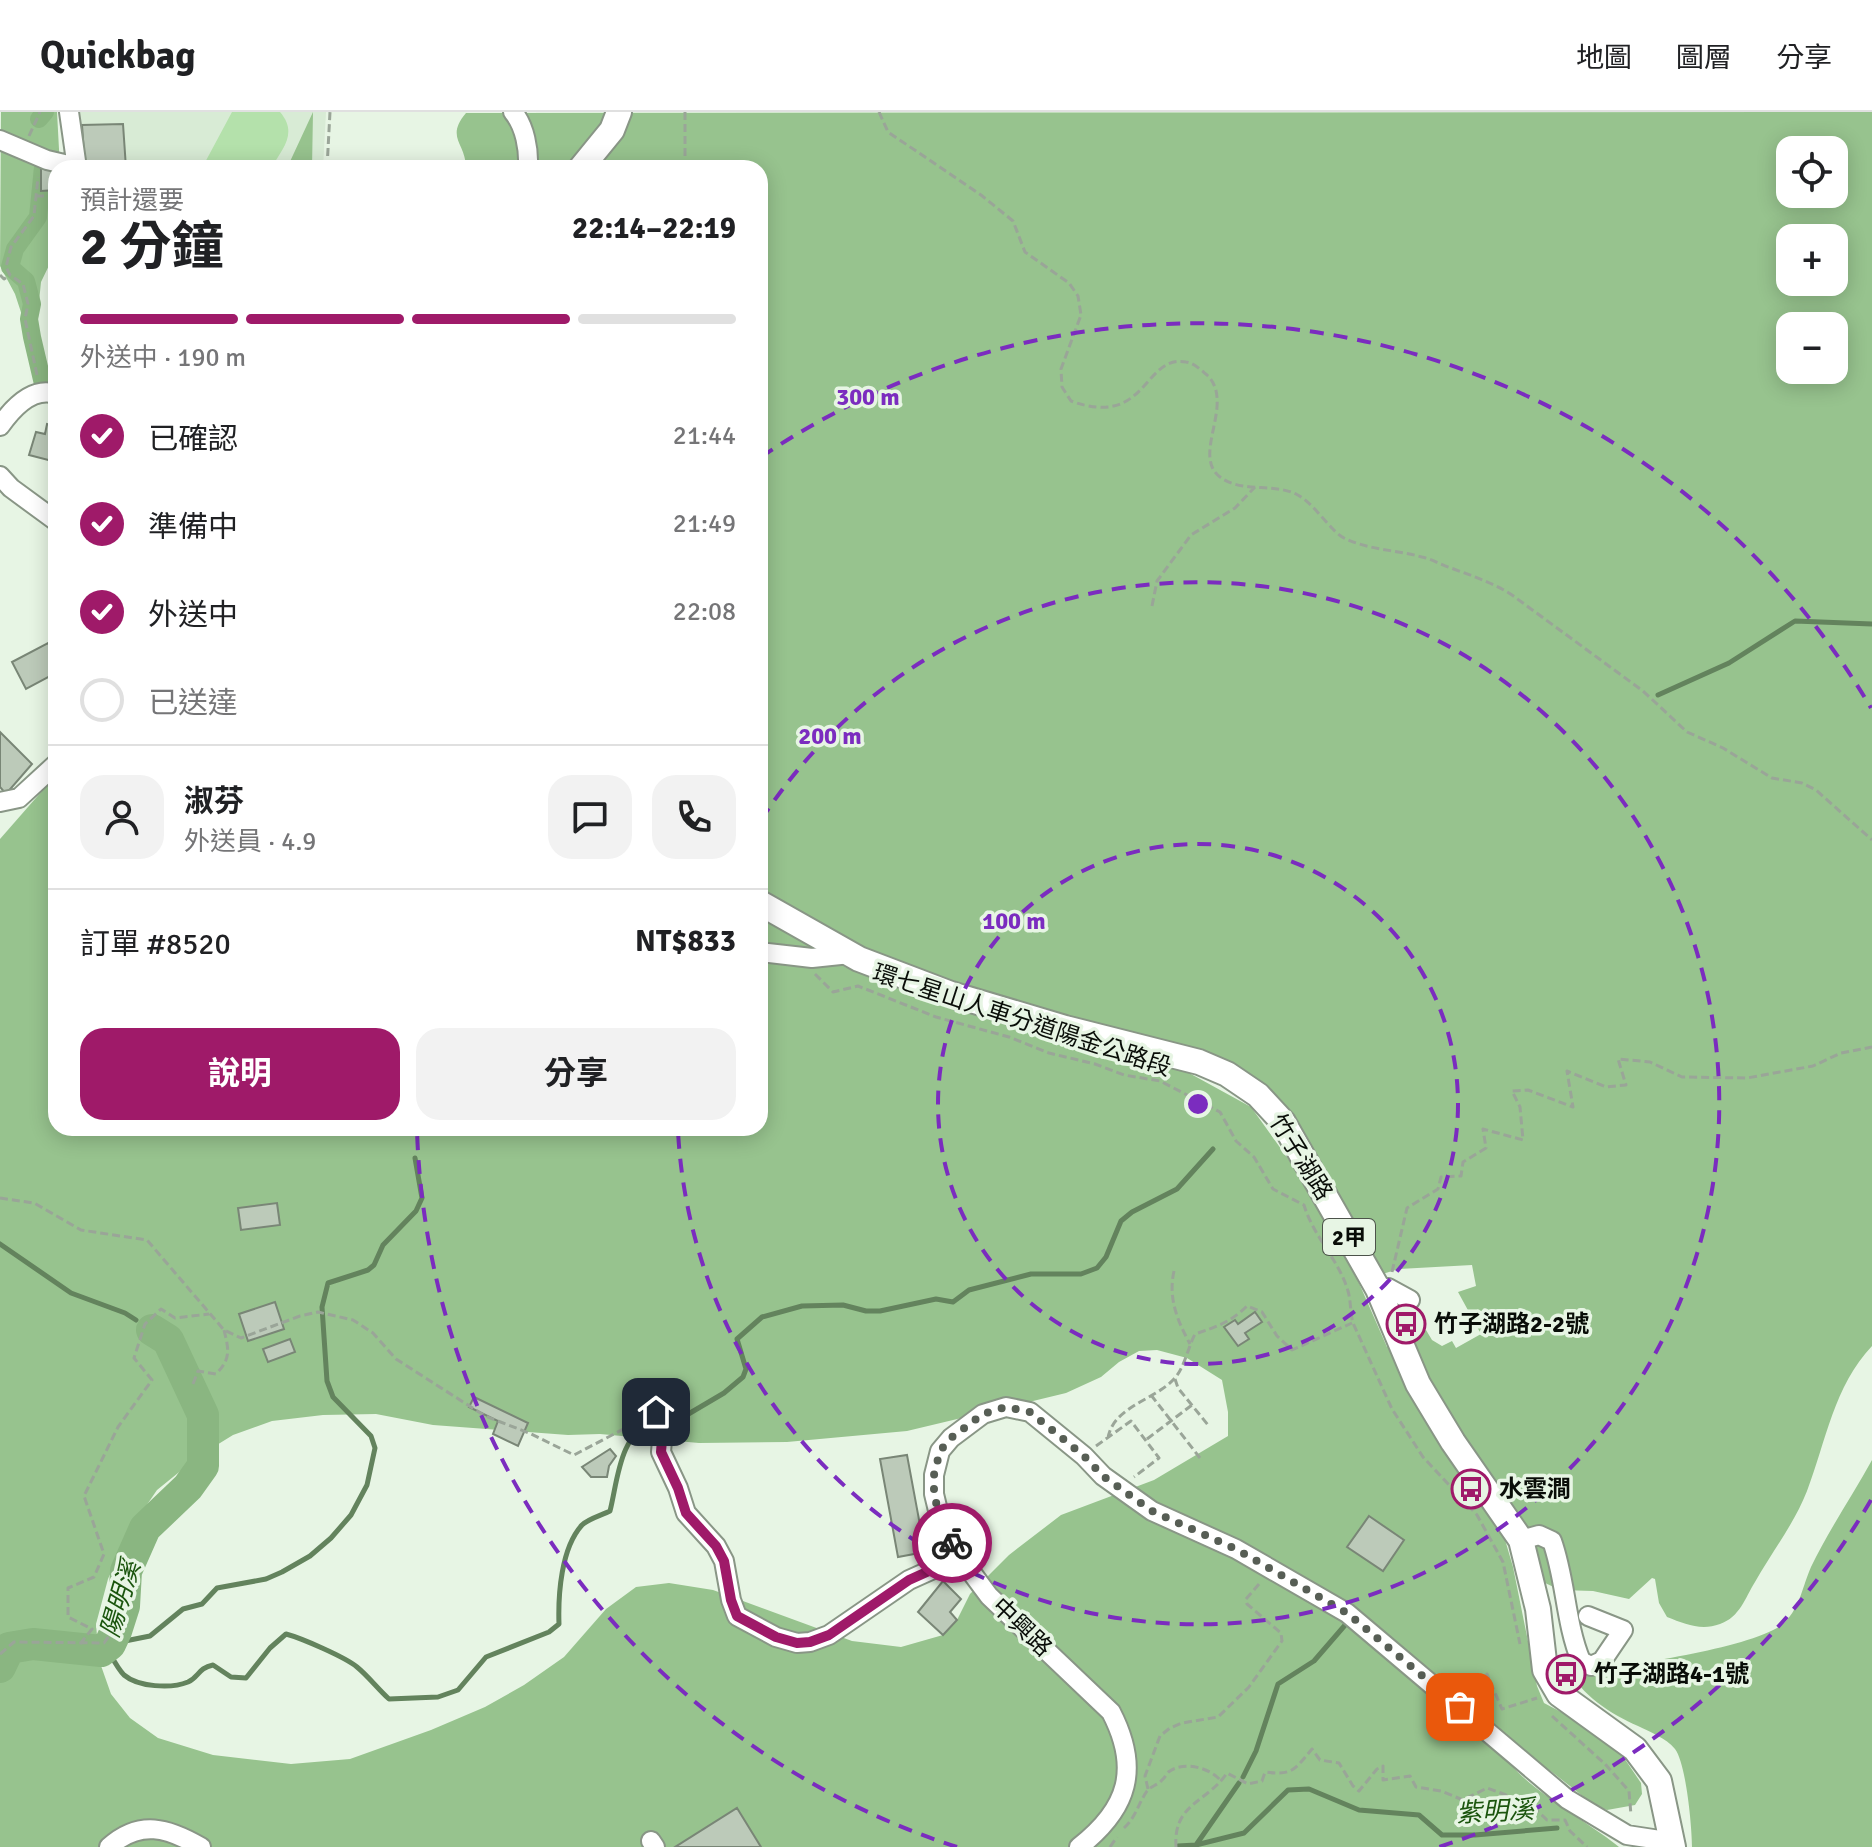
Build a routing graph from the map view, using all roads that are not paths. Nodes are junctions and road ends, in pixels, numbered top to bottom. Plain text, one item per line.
1 (69, 112) edge
2 (513, 112) edge
3 (619, 112) edge
4 (0, 140) edge
5 (48, 160) edge
6 (76, 160) edge
7 (529, 160) edge
8 (588, 160) edge
9 (48, 392) edge
10 (0, 426) edge
11 (0, 476) edge
12 (48, 515) edge
13 (48, 771) edge
14 (0, 802) edge
15 (768, 908) edge
16 (768, 953) edge
17 (850, 954) junction
18 (1383, 1288) junction
19 (1410, 1300) dead end
20 (658, 1415) road end
21 (1521, 1540) junction
22 (960, 1557) junction
23 (1588, 1616) dead end
24 (1673, 1844) edge
25 (109, 1847) edge
26 (201, 1847) edge
27 (1079, 1847) edge

1 - 6 street
2 - 7 street
3 - 8 main road
4 - 5 street
9 - 10 street
11 - 12 street
13 - 14 street
15 - 17 main road, 竹子湖路 / 2甲
16 - 17 street
17 - 18 main road, 竹子湖路 / 2甲
18 - 19 street
18 - 21 main road, 竹子湖路 / 2甲
20 - 22 street
21 - 23 street
21 - 24 main road, 竹子湖路 / 2甲
22 - 24 street, 中興路
22 - 27 street, 中興路
25 - 26 street

